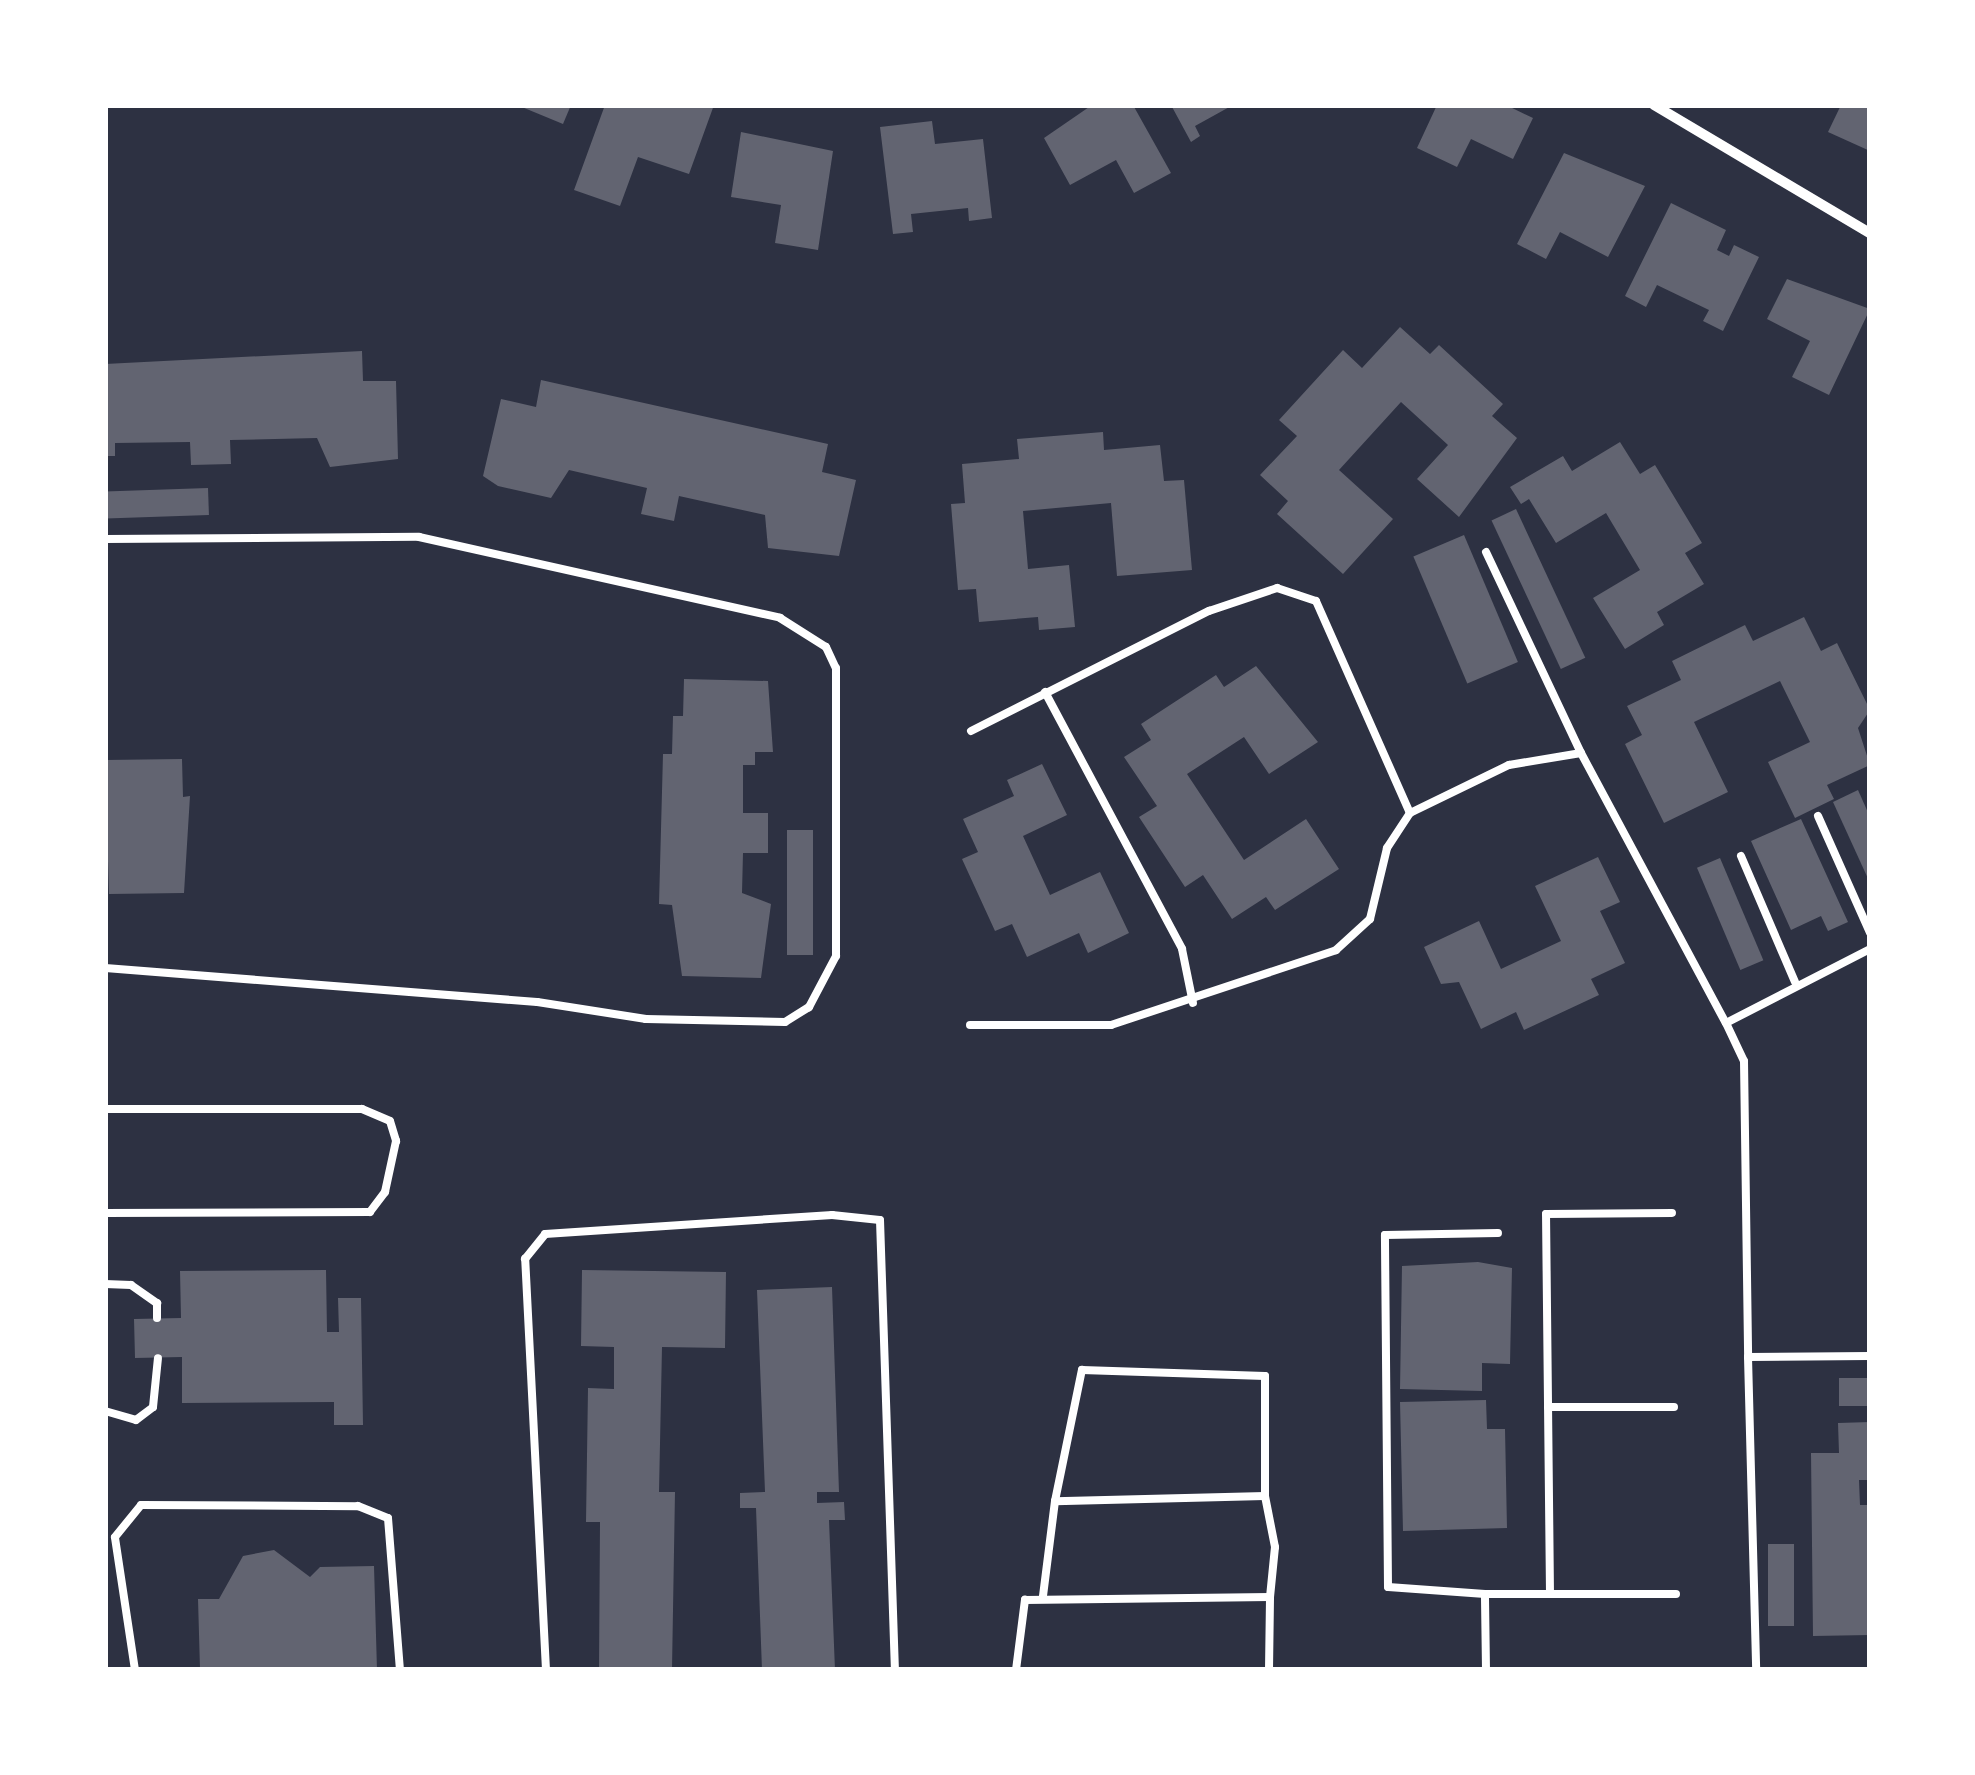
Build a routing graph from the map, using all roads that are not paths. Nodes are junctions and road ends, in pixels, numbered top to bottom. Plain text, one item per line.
1 (1654, 105) edge
2 (1870, 233) edge
3 (105, 540) edge
4 (1486, 552) dead end
5 (1045, 692) junction
6 (971, 730) dead end
7 (1581, 752) junction
8 (1410, 813) junction
9 (1818, 816) dead end
10 (1740, 856) dead end
11 (1870, 932) edge
12 (1870, 949) edge
13 (105, 968) edge
14 (1795, 982) junction
15 (1192, 1003) junction
16 (1726, 1023) junction
17 (970, 1024) dead end
18 (105, 1109) edge
19 (105, 1213) edge
20 (1672, 1213) dead end
21 (1498, 1233) dead end
22 (105, 1284) edge
23 (158, 1318) dead end
24 (1870, 1356) edge
25 (158, 1358) dead end
26 (1748, 1358) junction
27 (1548, 1407) junction
28 (1674, 1407) dead end
29 (105, 1411) edge
30 (1265, 1496) junction
31 (1056, 1501) junction
32 (1485, 1594) junction
33 (1550, 1594) junction
34 (1676, 1594) dead end
35 (1043, 1596) junction
36 (1270, 1597) junction
37 (135, 1670) edge
38 (400, 1670) edge
39 (546, 1670) edge
40 (896, 1670) edge
41 (1016, 1670) edge
42 (1269, 1670) edge
43 (1486, 1670) edge
44 (1756, 1670) edge

1 - 2 street
3 - 13 lane
4 - 7 lane
5 - 6 lane
5 - 8 lane
5 - 15 lane
7 - 8 lane
7 - 16 lane
8 - 15 lane
9 - 11 lane
10 - 14 lane
12 - 14 lane
14 - 16 lane
15 - 17 lane
16 - 26 lane
18 - 19 lane
20 - 27 lane
21 - 32 lane
22 - 23 lane
24 - 26 lane
25 - 29 lane
26 - 44 lane
27 - 28 lane
27 - 33 lane
30 - 31 lane
30 - 31 lane
30 - 36 lane
31 - 35 lane
32 - 33 lane
32 - 43 lane
33 - 34 lane
35 - 36 lane
35 - 41 lane
36 - 42 lane
37 - 38 lane
39 - 40 lane

